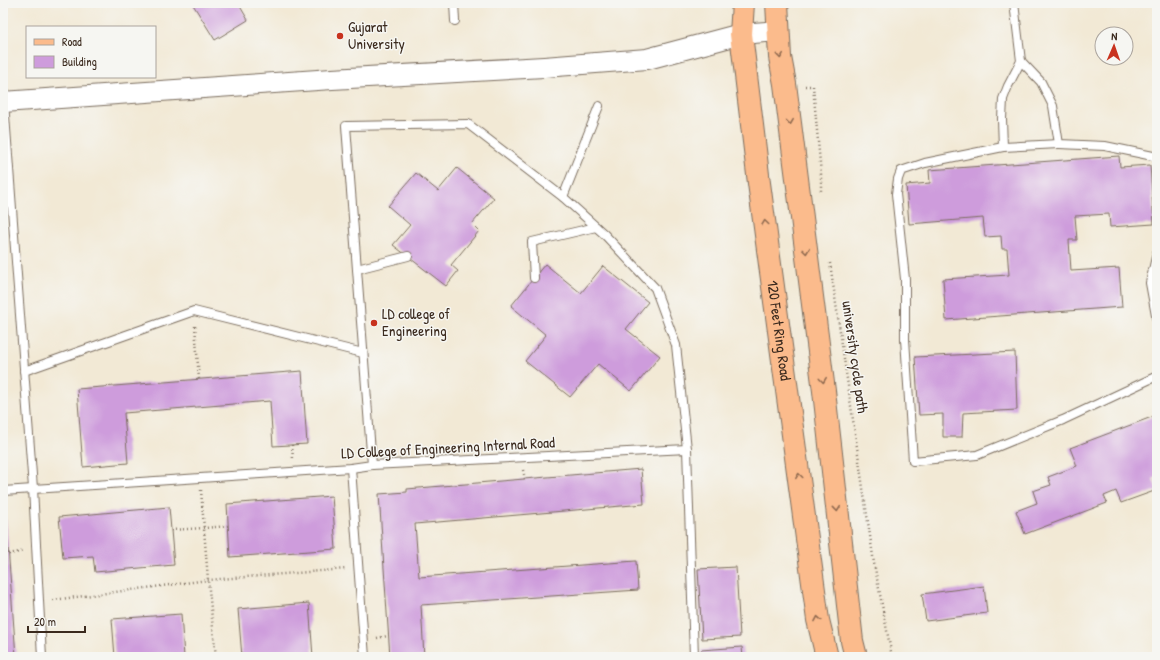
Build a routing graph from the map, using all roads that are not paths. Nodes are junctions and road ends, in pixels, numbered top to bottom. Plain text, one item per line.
1 (454, 3) edge
2 (743, 3) edge
3 (777, 3) edge
4 (1014, 3) edge
5 (455, 21) dead end
6 (778, 31) junction
7 (741, 34) junction
8 (1021, 61) junction
9 (3, 102) edge
10 (599, 106) dead end
11 (1058, 144) junction
12 (1003, 147) junction
13 (1157, 158) edge
14 (563, 197) junction
15 (596, 227) junction
16 (1157, 253) edge
17 (408, 256) dead end
18 (357, 269) junction
19 (534, 278) dead end
20 (1157, 321) edge
21 (364, 353) junction
22 (24, 371) junction
23 (1157, 376) edge
24 (687, 449) junction
25 (372, 465) junction
26 (351, 468) junction
27 (33, 488) junction
28 (3, 491) edge
29 (42, 657) edge
30 (366, 657) edge
31 (694, 657) edge
32 (827, 657) edge
33 (856, 657) edge

1 - 5 lane
2 - 7 main road, 120 Feet Ring Road
3 - 6 main road
4 - 8 lane
6 - 7 street
6 -> 33 main road
7 - 9 street
32 -> 7 main road, 120 Feet Ring Road
8 - 11 lane
8 - 12 lane
9 - 22 lane
10 - 14 lane
11 - 12 lane
11 - 13 lane
12 - 23 lane
14 - 15 lane
14 - 18 lane
15 - 19 lane
15 - 24 lane
16 - 20 lane
17 - 18 lane
18 - 21 lane
21 - 22 lane
21 - 25 lane
22 - 27 lane
24 - 25 lane, LD College of Engineering Internal Road
24 - 31 lane
25 - 26 lane, LD College of Engineering Internal Road
26 - 27 lane, LD College of Engineering Internal Road
26 - 30 lane
27 - 28 lane, LD College of Engineering Internal Road
27 - 29 lane

